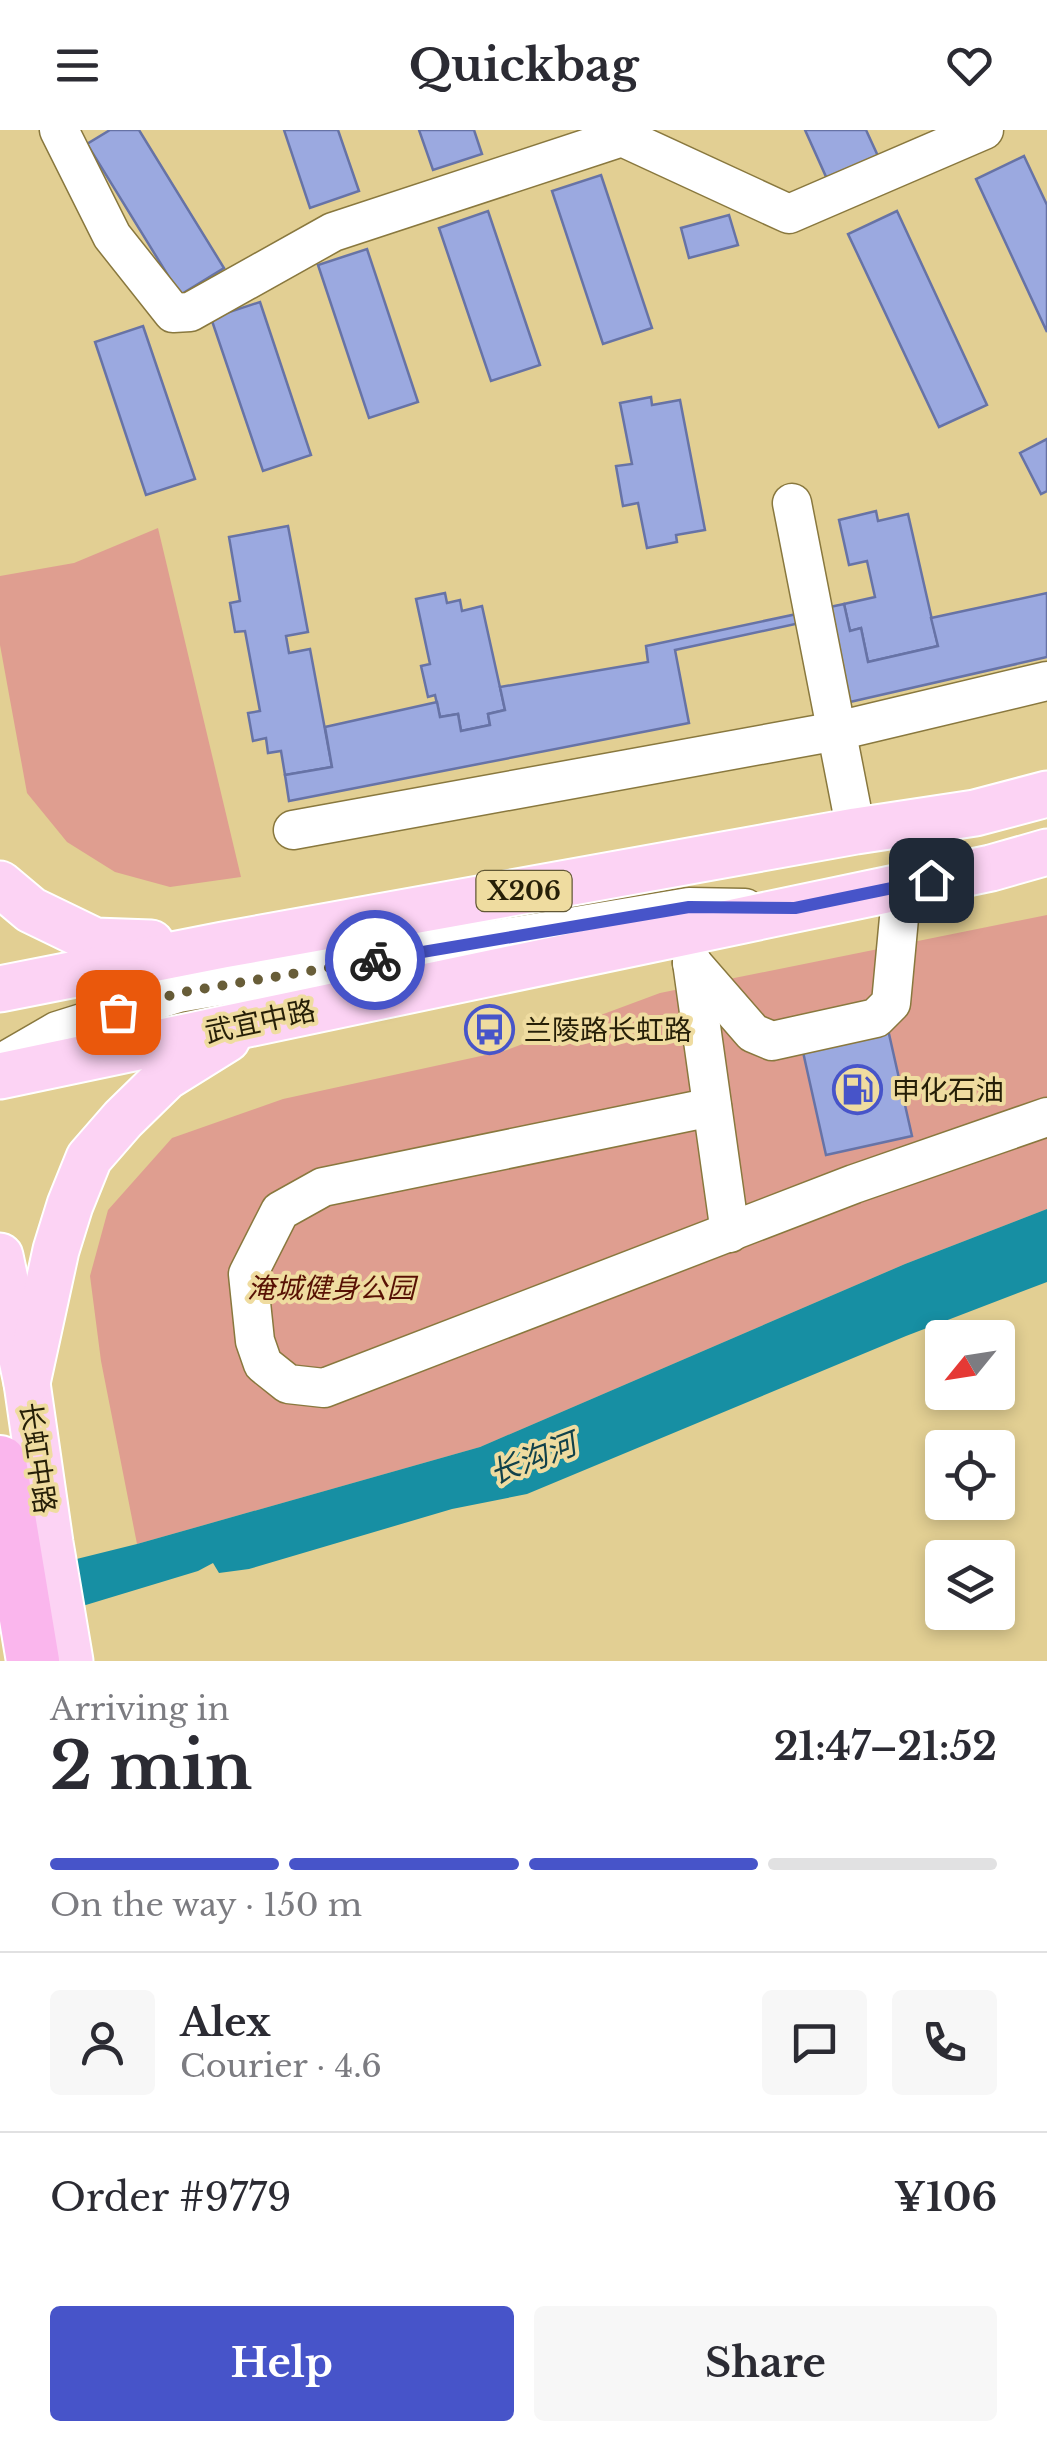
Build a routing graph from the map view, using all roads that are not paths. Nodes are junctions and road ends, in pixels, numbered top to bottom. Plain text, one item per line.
1 (59, 130) edge
2 (984, 130) edge
3 (792, 502) dead end
4 (1047, 681) edge
5 (837, 731) junction
6 (1047, 794) edge
7 (293, 830) dead end
8 (856, 831) junction
9 (1047, 852) edge
10 (0, 884) edge
11 (902, 886) junction
12 (795, 908) junction
13 (223, 945) junction
14 (689, 947) junction
15 (0, 989) edge
16 (254, 1022) junction
17 (0, 1064) edge
18 (0, 1076) edge
19 (712, 1106) junction
20 (1047, 1117) edge
21 (730, 1233) junction
22 (0, 1256) edge
23 (27, 1383) junction
24 (0, 1462) edge
25 (61, 1654) edge

1 - 2 lane
3 - 5 lane
4 - 5 lane
5 - 7 lane
5 - 8 lane
6 - 8 main road, X206
8 - 13 main road, X206
9 - 11 main road, 武宜中路
10 - 13 main road
11 - 12 main road, 武宜中路
11 - 14 lane
12 - 14 main road, 武宜中路
12 - 17 lane
13 - 15 main road, X206
14 - 16 main road, 武宜中路
14 - 19 lane
16 - 18 main road, 武宜中路
16 - 23 main road
19 - 21 lane
19 - 21 lane
20 - 21 lane
22 - 23 main road, 长虹中路
23 - 25 main road, 长虹中路
24 - 25 highway

